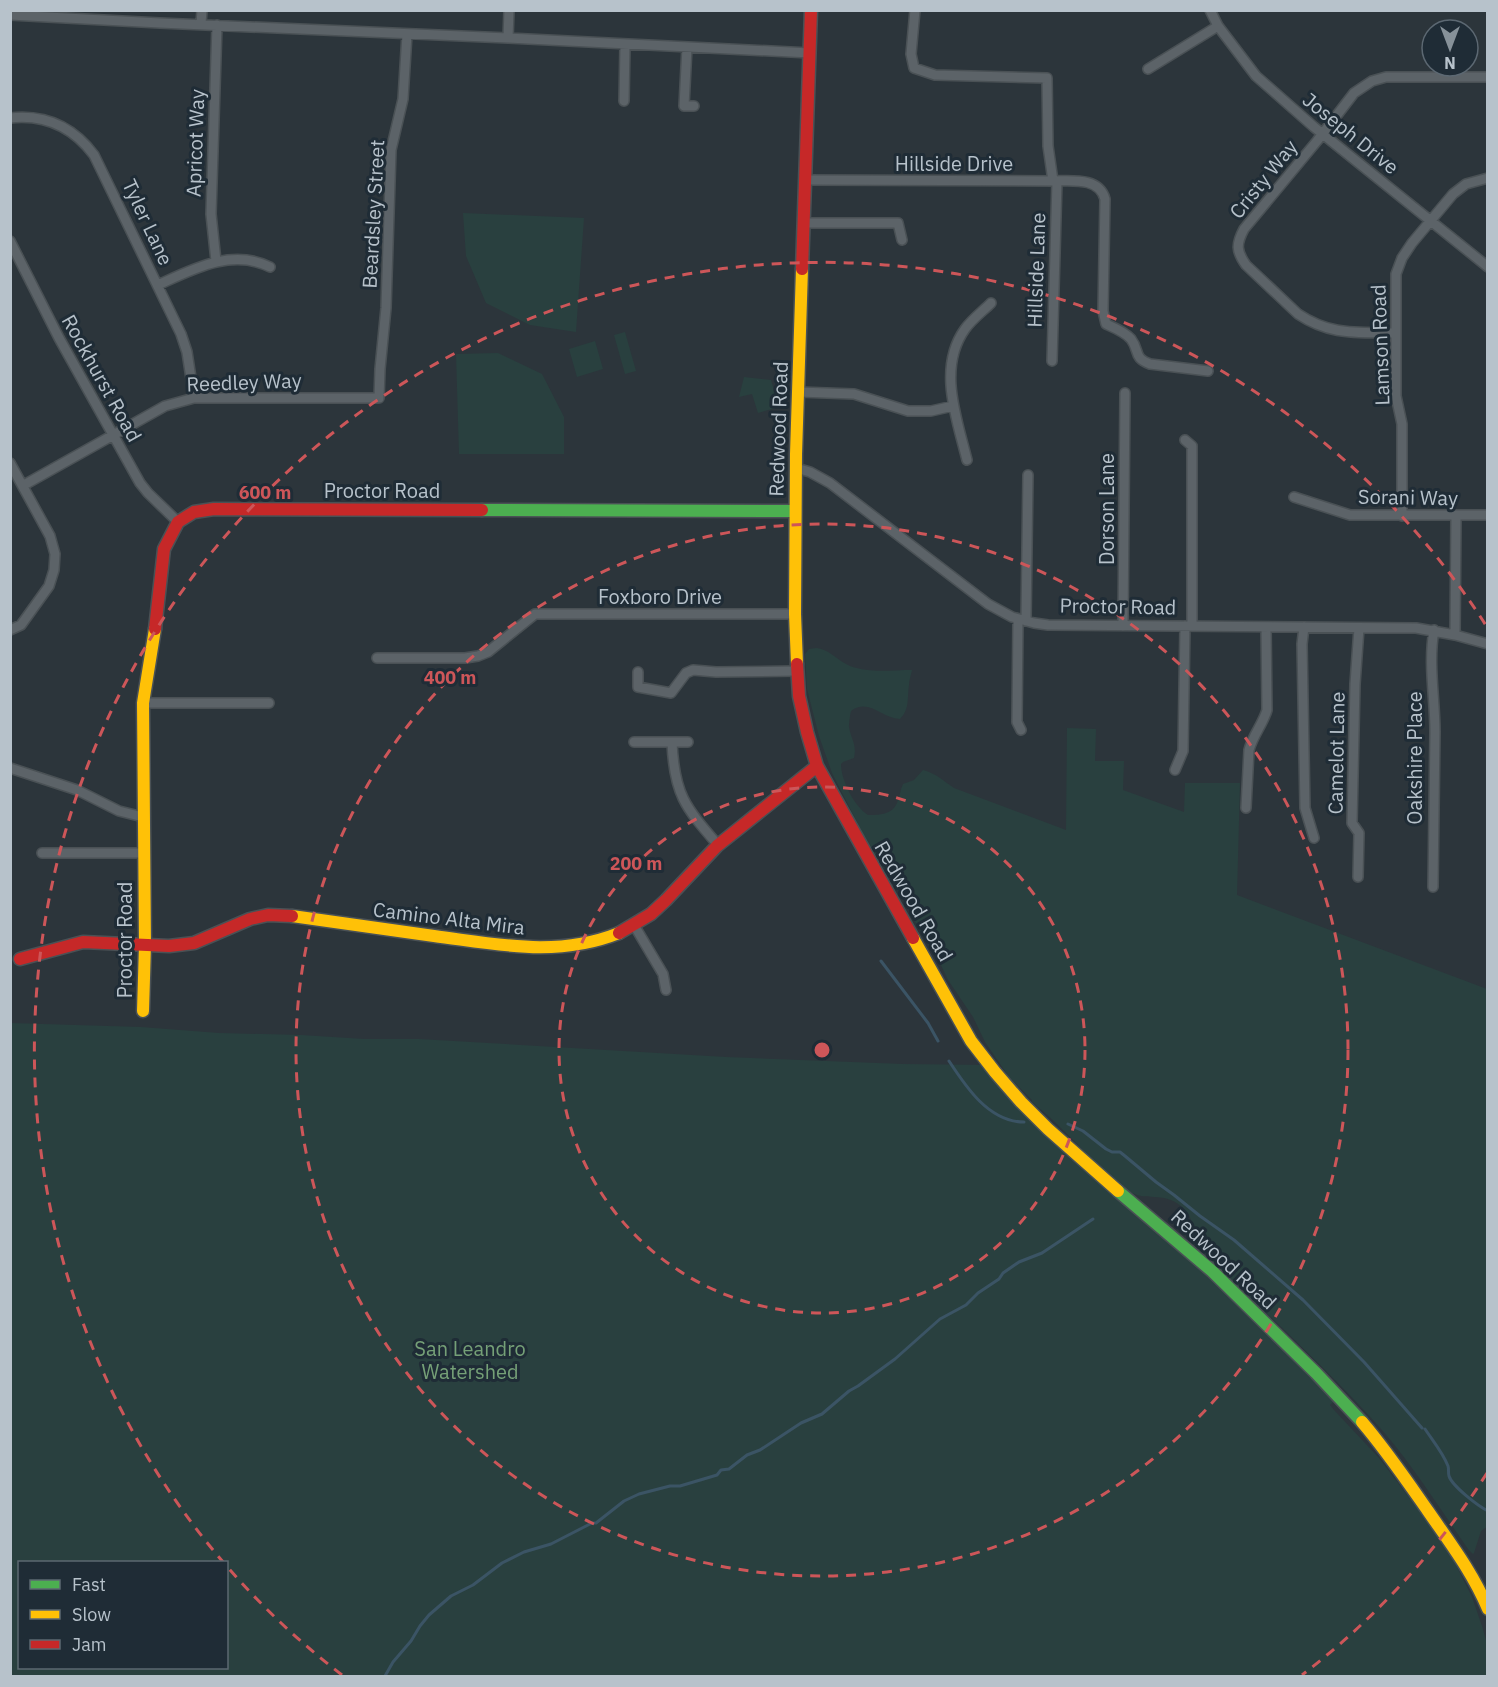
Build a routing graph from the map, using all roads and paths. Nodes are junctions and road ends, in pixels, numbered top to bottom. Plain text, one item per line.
1 (202, 10) edge
2 (509, 10) edge
3 (811, 10) edge
4 (915, 10) edge
5 (1210, 10) edge
6 (24, 13) edge
7 (10, 15) edge
8 (118, 15) edge
9 (201, 24) junction
10 (217, 25) junction
11 (1218, 26) junction
12 (407, 34) junction
13 (508, 38) junction
14 (625, 45) junction
15 (687, 48) junction
16 (810, 53) junction
17 (1148, 69) dead end
18 (1488, 77) edge
19 (624, 101) dead end
20 (694, 106) dead end
21 (10, 118) edge
22 (1323, 134) junction
23 (1488, 178) edge
24 (806, 180) junction
25 (1055, 181) junction
26 (1430, 222) junction
27 (804, 223) junction
28 (902, 240) dead end
29 (10, 241) edge
30 (216, 261) junction
31 (270, 267) dead end
32 (1488, 267) edge
33 (158, 285) junction
34 (992, 303) dead end
35 (1395, 333) junction
36 (1052, 361) dead end
37 (1208, 371) dead end
38 (799, 392) junction
39 (1125, 393) dead end
40 (194, 398) junction
41 (379, 398) joint
42 (953, 406) junction
43 (113, 435) junction
44 (1185, 440) dead end
45 (968, 460) dead end
46 (10, 463) edge
47 (796, 468) junction
48 (1028, 476) dead end
49 (24, 485) junction
50 (1294, 497) dead end
51 (795, 511) junction
52 (1488, 515) edge
53 (1402, 516) junction
54 (1456, 516) junction
55 (178, 522) junction
56 (795, 614) junction
57 (1022, 620) junction
58 (1123, 626) junction
59 (1189, 626) junction
60 (1266, 627) junction
61 (1304, 627) junction
62 (1359, 628) junction
63 (10, 630) edge
64 (1434, 630) junction
65 (1455, 634) junction
66 (1488, 644) edge
67 (377, 658) dead end
68 (797, 671) junction
69 (638, 672) dead end
70 (143, 702) junction
71 (269, 703) dead end
72 (1021, 730) dead end
73 (634, 742) dead end
74 (672, 742) junction
75 (688, 742) dead end
76 (817, 766) junction
77 (10, 768) edge
78 (1175, 770) dead end
79 (1246, 808) dead end
80 (143, 817) junction
81 (1314, 838) dead end
82 (718, 845) junction
83 (42, 853) dead end
84 (143, 853) junction
85 (1358, 877) dead end
86 (1432, 886) dead end
87 (634, 925) junction
88 (145, 945) junction
89 (20, 959) dead end
90 (666, 990) dead end
91 (143, 1011) dead end
92 (1488, 1609) edge

1 - 9 street
2 - 13 street
3 - 16 street, Redwood Road
4 - 25 street, Hillside Lane
5 - 11 street, Joseph Drive
6 - 7 street
6 - 8 street
8 - 9 street
9 - 10 street
10 - 12 street
10 - 30 street, Apricot Way
11 - 17 street
11 - 22 street, Joseph Drive
12 - 13 street
12 - 41 street, Beardsley Street
13 - 14 street
14 - 15 street
14 - 19 street
15 - 16 street
15 - 20 street
16 - 24 street, Redwood Road
18 - 22 street, Cristy Way
21 - 33 street, Tyler Lane
22 - 26 street, Joseph Drive
22 - 35 street, Cristy Way
23 - 26 street, Lamson Road
24 - 25 street, Hillside Drive
24 - 27 street, Redwood Road
25 - 36 street, Hillside Lane
25 - 37 street, Hillside Drive
26 - 32 street, Joseph Drive
26 - 35 street, Lamson Road
27 - 28 street
27 - 38 street, Redwood Road
29 - 43 street, Rockhurst Road
30 - 31 street
30 - 33 street
33 - 40 street, Tyler Lane
34 - 42 street
35 - 53 street, Lamson Road
38 - 42 street
38 - 47 street, Redwood Road
39 - 58 street, Dorson Lane
40 - 41 street, Reedley Way
40 - 43 street, Reedley Way
42 - 45 street
43 - 49 street, Reedley Way
43 - 55 street, Rockhurst Road
44 - 59 street
46 - 49 street
47 - 51 street, Redwood Road
47 - 57 street, Proctor Road
48 - 57 street
49 - 63 street
50 - 53 street, Sorani Way
51 - 55 street, Proctor Road
51 - 56 street, Redwood Road
52 - 54 street, Sorani Way
53 - 54 street, Sorani Way
54 - 65 street
55 - 70 street, Proctor Road
56 - 67 street, Foxboro Drive
56 - 68 street, Redwood Road
57 - 58 street, Proctor Road
57 - 72 street
58 - 59 street, Proctor Road
59 - 60 street, Proctor Road
59 - 78 street
60 - 61 street, Proctor Road
60 - 79 street
61 - 62 street, Proctor Road
61 - 81 street
62 - 64 street, Proctor Road
62 - 85 street, Camelot Lane
64 - 65 street, Proctor Road
64 - 86 street, Oakshire Place
65 - 66 street, Proctor Road
68 - 69 street
68 - 76 street, Redwood Road
70 - 71 street
70 - 80 street, Proctor Road
73 - 74 street
74 - 75 street
74 - 82 street
76 - 82 street, Camino Alta Mira
76 - 92 street, Redwood Road
77 - 80 street
80 - 84 street, Proctor Road
82 - 87 street, Camino Alta Mira
83 - 84 street
84 - 88 street, Proctor Road
87 - 88 street, Camino Alta Mira
87 - 90 street
88 - 89 street, Camino Alta Mira
88 - 91 street, Proctor Road

